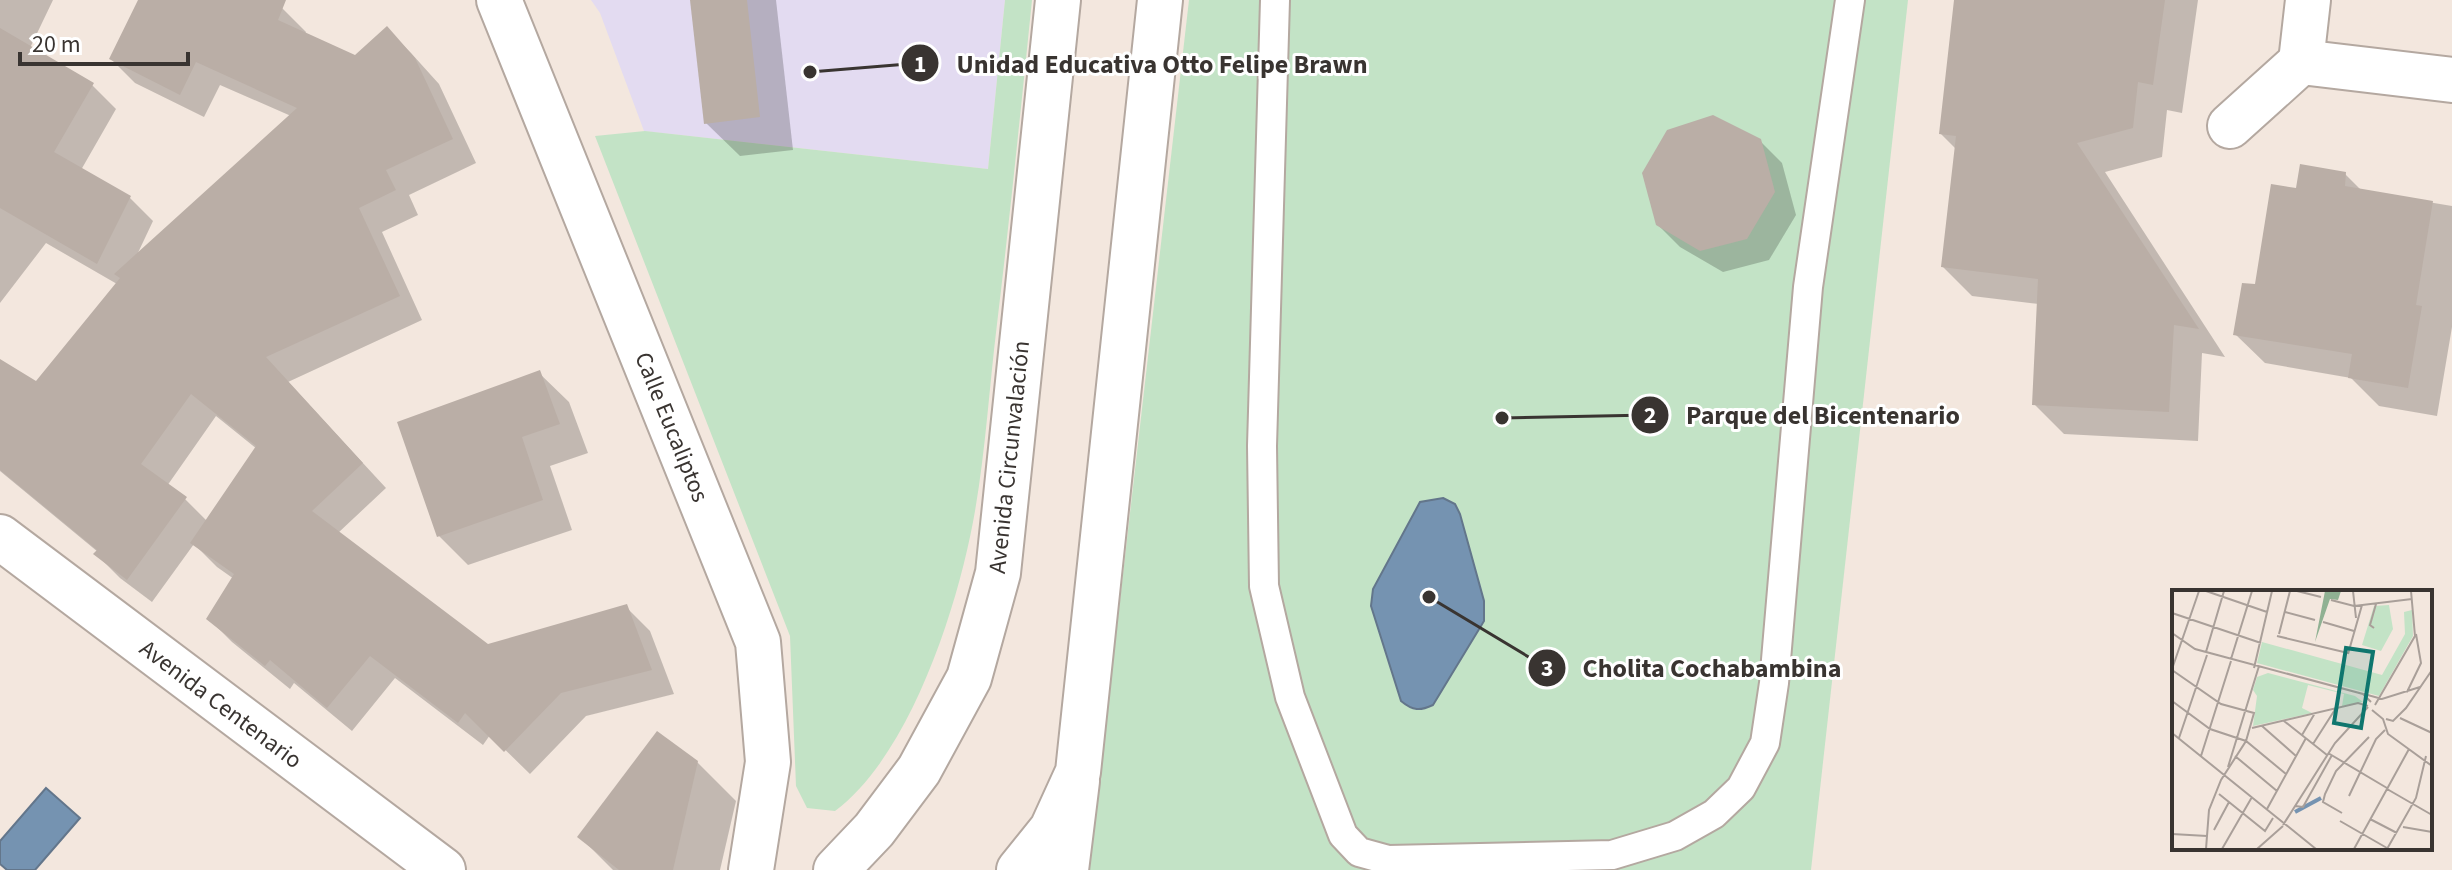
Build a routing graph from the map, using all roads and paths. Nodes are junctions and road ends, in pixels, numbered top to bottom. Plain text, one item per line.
1 (499, 0) edge
2 (1058, 0) edge
3 (1160, 0) edge
4 (1275, 0) edge
5 (1850, 0) edge
6 (2308, 0) edge
7 (2301, 62) junction
8 (2452, 80) edge
9 (2230, 126) dead end
10 (0, 537) edge
11 (1078, 772) junction
12 (443, 870) edge
13 (751, 870) edge
14 (836, 870) edge
15 (1019, 870) edge
16 (1066, 870) edge

1 - 13 main road, Calle Eucaliptos
2 - 14 main road, Avenida Circunvalación
3 - 11 main road
4 - 5 lane
6 - 7 main road
7 - 8 main road
7 - 9 main road
10 - 12 main road, Avenida Centenario
11 - 15 main road
11 - 16 main road

